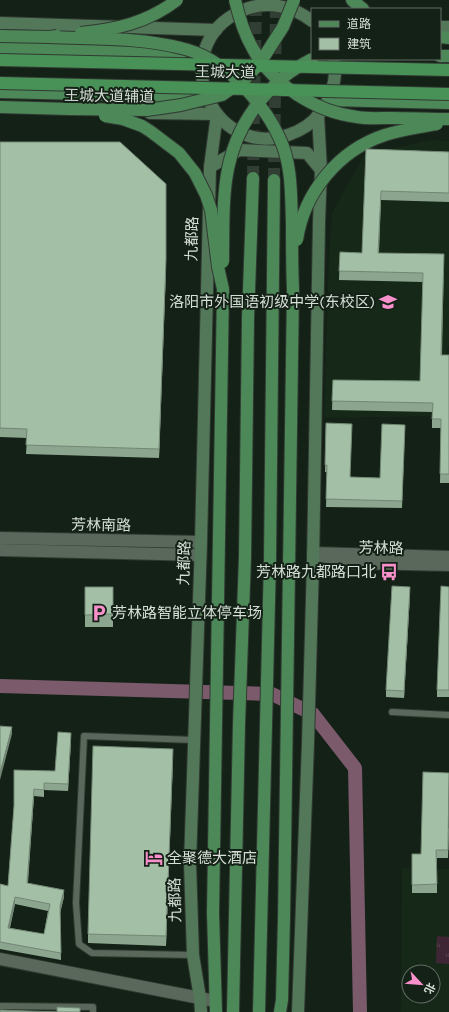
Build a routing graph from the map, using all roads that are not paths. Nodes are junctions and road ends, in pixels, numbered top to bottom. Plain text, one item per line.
1 (176, 0) edge
2 (234, 0) edge
3 (352, 0) edge
4 (290, 3) edge
5 (248, 4) edge
6 (362, 8) edge
7 (311, 20) edge
8 (0, 23) edge
9 (216, 30) junction
10 (0, 36) edge
11 (49, 37) junction
12 (0, 48) edge
13 (204, 52) junction
14 (0, 60) edge
15 (311, 60) edge
16 (334, 60) edge
17 (449, 70) edge
18 (0, 83) edge
19 (0, 92) edge
20 (207, 97) junction
21 (329, 100) junction
22 (448, 101) edge
23 (0, 109) edge
24 (69, 109) junction
25 (217, 114) junction
26 (318, 115) junction
27 (449, 120) edge
28 (210, 167) junction
29 (322, 170) junction
30 (252, 178) tunnel mouth
31 (274, 180) tunnel mouth
32 (223, 289) junction
33 (293, 289) junction
34 (0, 538) edge
35 (201, 542) junction
36 (0, 550) edge
37 (200, 555) junction
38 (449, 557) edge
39 (313, 558) junction
40 (449, 565) edge
41 (392, 712) dead end
42 (449, 715) edge
43 (194, 740) junction
44 (193, 955) junction
45 (0, 959) edge
46 (200, 998) junction
47 (0, 1006) edge
48 (216, 1006) edge
49 (93, 1012) edge
50 (201, 1012) edge
51 (233, 1012) edge
52 (259, 1012) edge
53 (280, 1012) edge
54 (298, 1012) edge

1 - 11 main road, bridge
2 - 27 main road, bridge
3 - 6 main road
4 - 5 main road
4 - 7 main road
4 - 24 main road, bridge
5 - 9 main road
8 - 9 main road
9 - 13 main road
10 - 11 main road, bridge
11 - 33 main road, bridge
12 - 13 main road, 王城大道
13 - 20 main road
14 - 17 highway, 王城大道, bridge
15 - 32 main road, bridge
16 - 21 main road
18 - 22 highway, 王城大道, bridge
19 - 20 main road, 王城大道
20 - 25 main road
21 - 22 main road, 王城大道
21 - 26 main road
23 - 24 main road
23 - 25 main road, 王城大道辅道
24 - 32 main road, bridge
25 - 26 main road
25 - 28 main road, 九都路
26 - 27 main road
26 - 29 main road
27 - 33 main road, bridge
28 - 29 main road
28 - 35 main road, 九都路
29 - 39 main road
30 - 51 main road
31 - 52 main road
32 - 48 main road
33 - 53 main road
34 - 35 street, 芳林南路
35 - 37 main road, 九都路
36 - 37 street, 芳林南路
37 - 43 main road, 九都路
38 - 39 street, 芳林路
39 - 40 street, 芳林路
39 - 54 main road
41 - 42 lane
43 - 44 main road, 九都路
43 - 44 lane
44 - 46 main road, 九都路
45 - 46 street
46 - 48 street
46 - 50 main road, 九都路
47 - 49 lane

